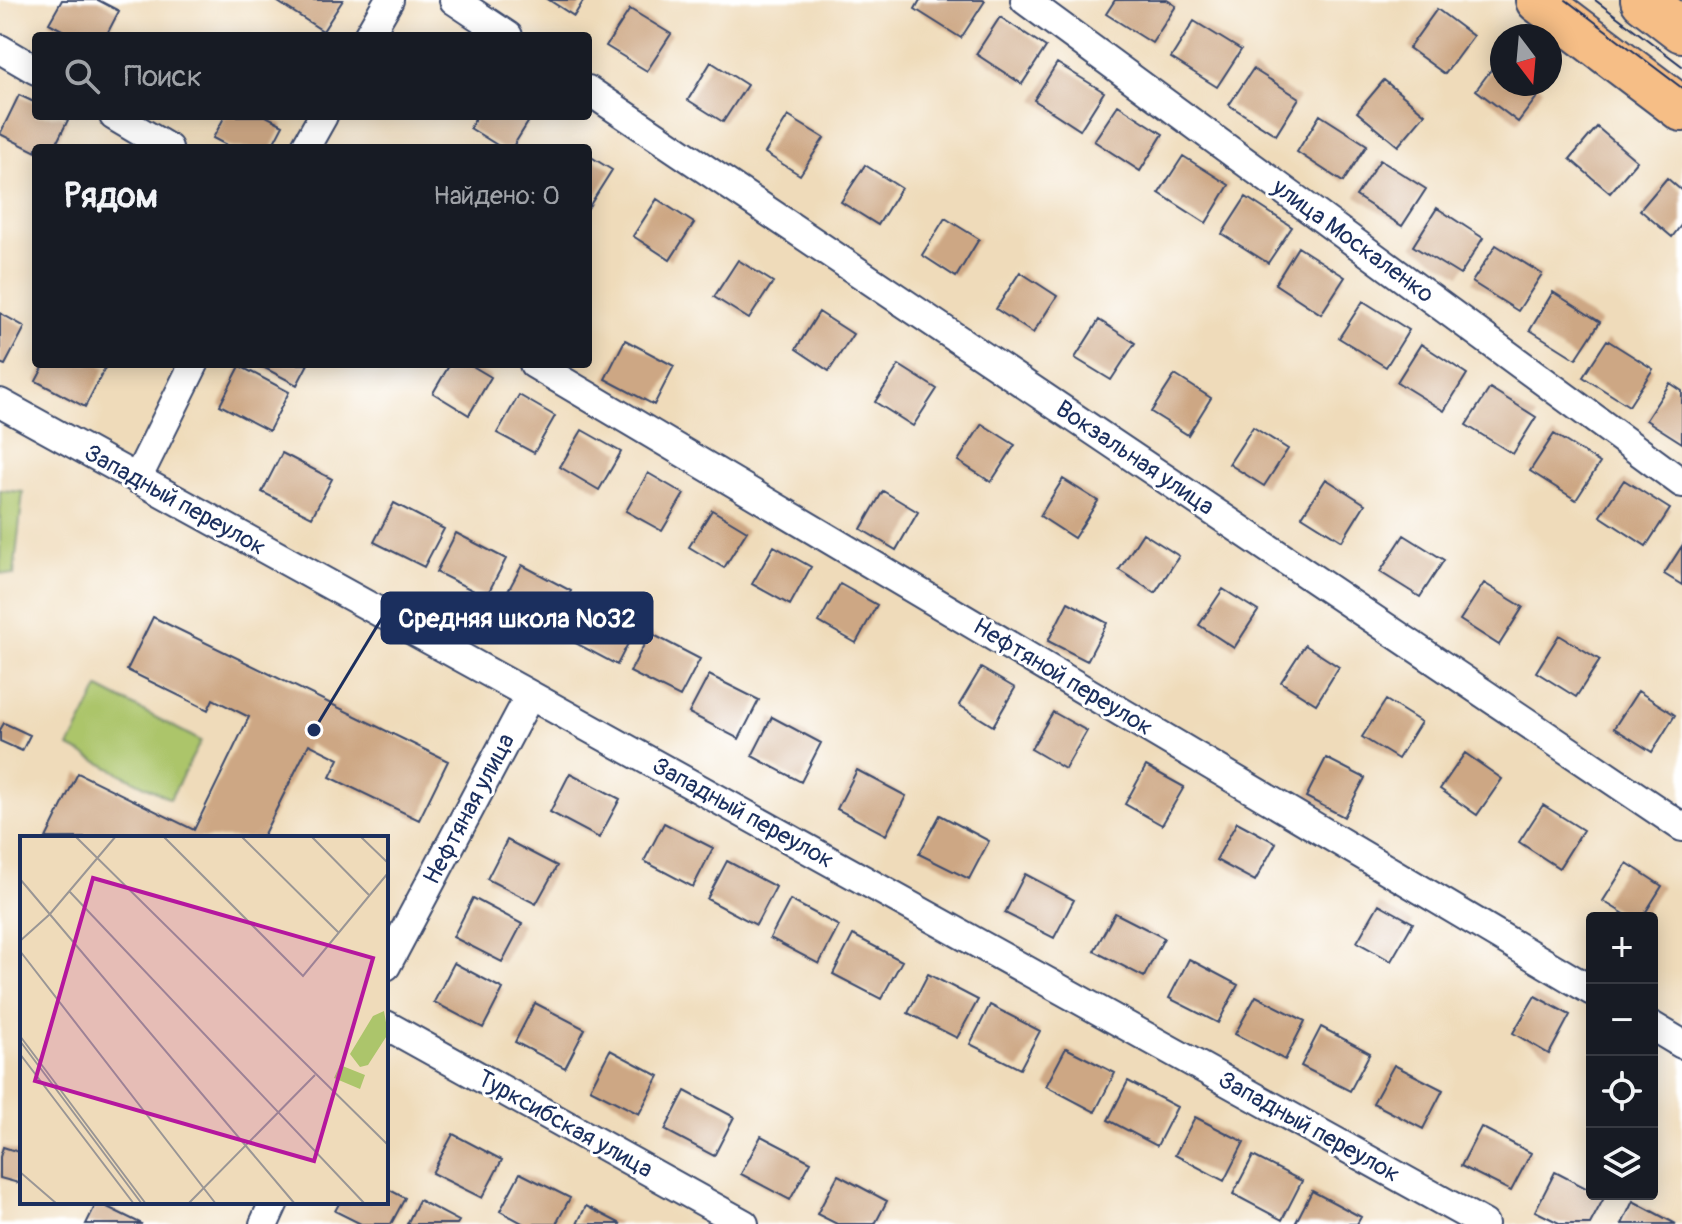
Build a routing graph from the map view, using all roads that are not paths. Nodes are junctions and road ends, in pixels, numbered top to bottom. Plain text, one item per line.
1 (389, 0) edge
2 (454, 0) edge
3 (1025, 0) edge
4 (1538, 0) edge
5 (1643, 0) edge
6 (1682, 30) edge
7 (370, 32) edge
8 (502, 32) edge
9 (0, 49) edge
10 (32, 68) edge
11 (592, 93) edge
12 (1682, 109) edge
13 (121, 120) edge
14 (321, 120) edge
15 (161, 144) edge
16 (307, 144) edge
17 (192, 368) edge
18 (541, 368) edge
19 (0, 403) edge
20 (137, 479) junction
21 (1682, 483) edge
22 (530, 695) junction
23 (1682, 827) edge
24 (388, 962) edge
25 (1586, 987) edge
26 (388, 1026) edge
27 (1658, 1030) edge
28 (1682, 1044) edge
29 (273, 1204) edge
30 (264, 1224) edge
31 (744, 1224) edge
32 (1484, 1224) edge

1 - 7 street
2 - 8 street
3 - 21 street, улица Москаленко
4 - 12 main road
5 - 6 main road
9 - 10 street
11 - 23 street, Вокзальная улица
13 - 15 street
14 - 16 street
17 - 20 street
18 - 25 street, Нефтяной переулок
19 - 20 street, Западный переулок
20 - 22 street, Западный переулок
22 - 24 street, Нефтяная улица
22 - 32 street, Западный переулок
26 - 31 street, Турксибская улица
27 - 28 street
29 - 30 street

